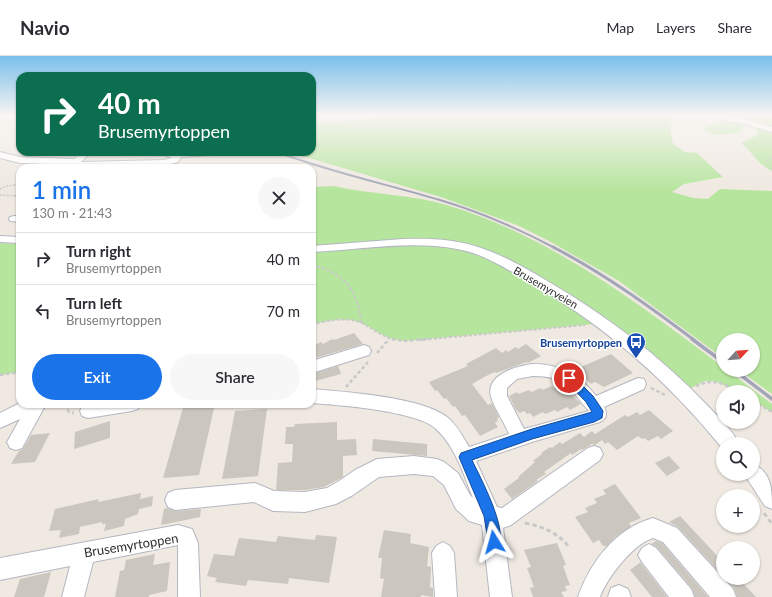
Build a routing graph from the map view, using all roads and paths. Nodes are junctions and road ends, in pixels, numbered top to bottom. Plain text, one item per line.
1 (0, 146) edge
2 (14, 150) dead end
3 (0, 156) edge
4 (82, 156) edge
5 (177, 156) edge
6 (772, 158) edge
7 (76, 162) joint
8 (122, 164) edge
9 (772, 170) edge
10 (16, 185) edge
11 (0, 189) edge
12 (0, 194) edge
13 (16, 196) edge
14 (0, 239) edge
15 (16, 240) edge
16 (316, 249) edge
17 (316, 266) edge
18 (604, 322) junction
19 (316, 323) edge
20 (361, 323) junction
21 (389, 339) junction
22 (364, 351) dead end
23 (316, 366) edge
24 (16, 373) edge
25 (0, 376) edge
26 (638, 384) joint
27 (724, 385) edge
28 (684, 392) junction
29 (316, 396) edge
30 (336, 398) junction
31 (671, 398) dead end
32 (594, 405) junction
33 (760, 405) edge
34 (25, 408) edge
35 (36, 408) edge
36 (107, 408) edge
37 (88, 411) dead end
38 (772, 412) edge
39 (0, 421) edge
40 (724, 437) edge
41 (520, 438) junction
42 (16, 442) dead end
43 (594, 454) dead end
44 (465, 457) junction
45 (759, 481) edge
46 (772, 499) edge
47 (175, 500) dead end
48 (497, 517) junction
49 (569, 547) dead end
50 (85, 552) junction
51 (443, 553) dead end
52 (649, 555) dead end
53 (5, 571) edge
54 (73, 597) edge
55 (189, 597) edge
56 (446, 597) edge
57 (501, 597) edge
58 (589, 597) edge
59 (683, 597) edge
60 (725, 597) edge

1 - 2 street
3 - 7 street
4 - 7 street
5 - 8 street
6 - 9 path
10 - 11 path
12 - 13 path
14 - 15 street
16 - 18 street, Brusemyrveien
17 - 20 path
18 - 21 path
18 - 28 street, Brusemyrveien
19 - 20 path
20 - 21 path
21 - 30 path
22 - 23 street
24 - 25 path
26 - 31 path
26 - 32 street
27 - 28 path
28 - 40 street, Brusemyrveien
29 - 30 street
30 - 44 street
32 - 41 street
32 - 41 street
33 - 38 path
34 - 39 street
35 - 42 street
36 - 37 street
41 - 44 street
43 - 48 street
44 - 48 street
45 - 46 street
47 - 48 street
48 - 49 path
48 - 57 street
50 - 53 street, Brusemyrtoppen
50 - 54 street
50 - 55 street, Brusemyrtoppen
51 - 56 street
52 - 59 street
58 - 60 street

